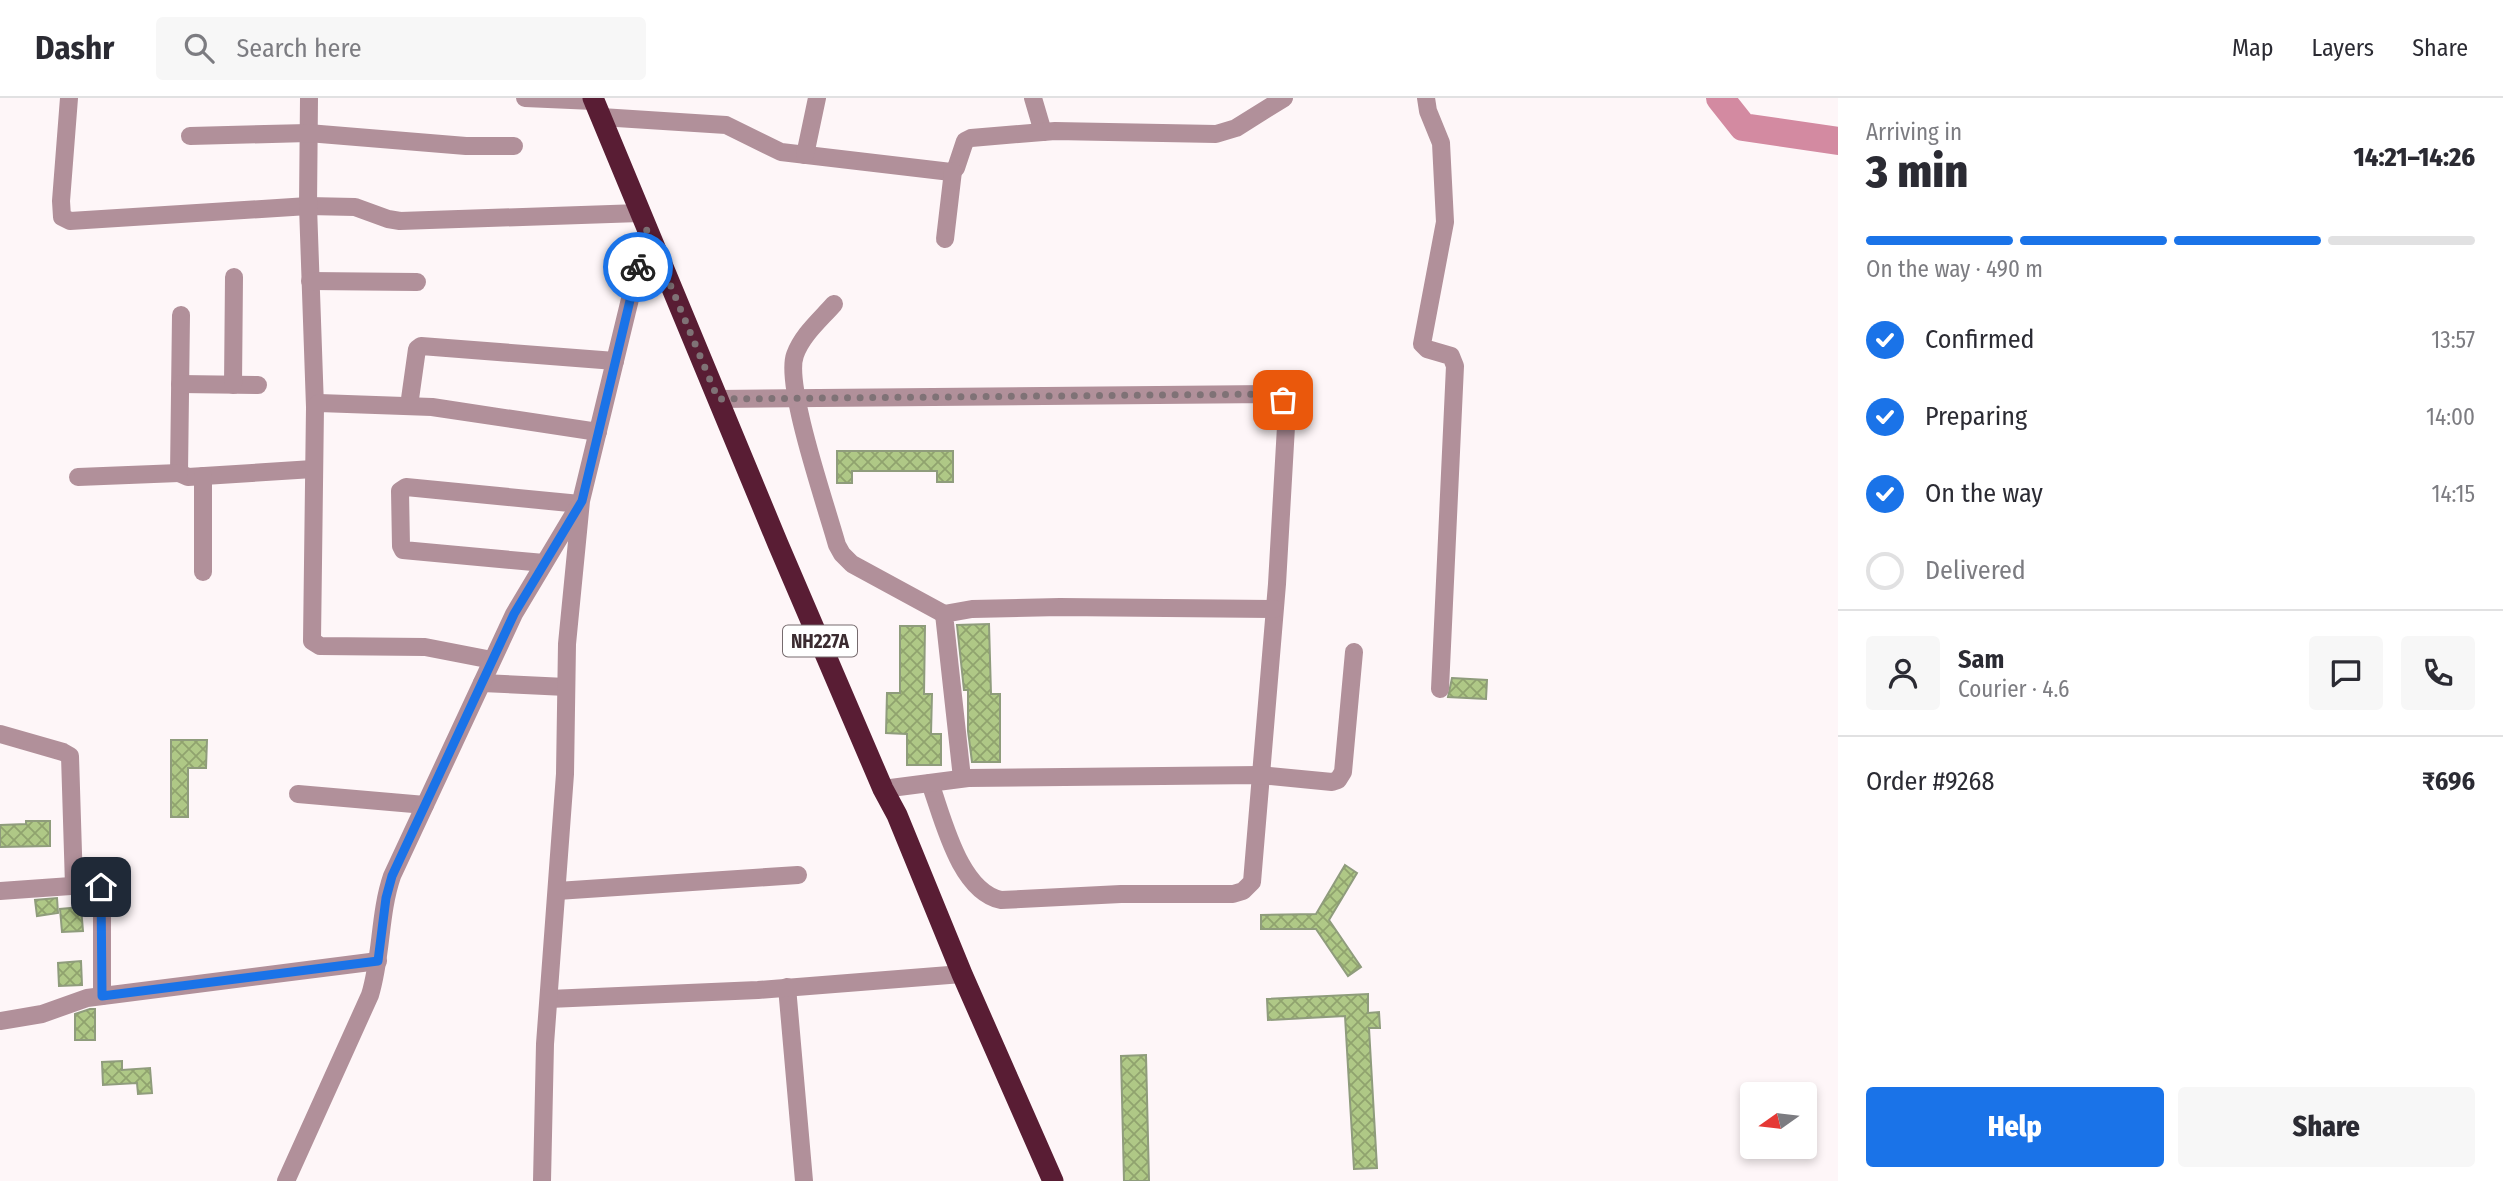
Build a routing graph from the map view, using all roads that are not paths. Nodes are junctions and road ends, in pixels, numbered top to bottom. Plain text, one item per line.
1 (69, 98) edge
2 (309, 98) edge
3 (525, 98) edge
4 (817, 98) edge
5 (1034, 98) edge
6 (1284, 98) edge
7 (1426, 98) edge
8 (596, 105) edge
9 (1042, 132) junction
10 (308, 133) junction
11 (190, 136) dead end
12 (514, 146) dead end
13 (805, 155) junction
14 (953, 171) junction
15 (308, 206) junction
16 (644, 221) junction
17 (945, 239) dead end
18 (234, 277) dead end
19 (310, 281) junction
20 (417, 282) dead end
21 (834, 304) dead end
22 (181, 314) dead end
23 (615, 361) junction
24 (180, 384) junction
25 (233, 385) junction
26 (258, 385) dead end
27 (796, 398) junction
28 (718, 399) junction
29 (409, 406) junction
30 (314, 407) junction
31 (598, 432) junction
32 (313, 469) junction
33 (179, 473) junction
34 (203, 476) junction
35 (78, 478) dead end
36 (581, 503) junction
37 (544, 563) junction
38 (204, 572) dead end
39 (1274, 610) junction
40 (944, 614) junction
41 (1354, 652) dead end
42 (492, 660) junction
43 (482, 683) junction
44 (566, 687) junction
45 (1440, 689) dead end
46 (0, 734) edge
47 (1261, 775) junction
48 (962, 778) junction
49 (930, 783) junction
50 (883, 789) junction
51 (298, 794) dead end
52 (425, 805) junction
53 (797, 875) dead end
54 (74, 884) junction
55 (0, 891) edge
56 (557, 891) junction
57 (378, 961) junction
58 (962, 974) junction
59 (788, 987) junction
60 (102, 996) junction
61 (549, 999) junction
62 (0, 1021) edge
63 (286, 1181) edge
64 (542, 1181) edge
65 (804, 1181) edge
66 (1053, 1181) edge

1 - 15 street
2 - 10 street
3 - 8 street
4 - 13 street
5 - 9 street
6 - 9 street
7 - 45 street
8 - 13 street
8 - 16 highway, NH227A
9 - 14 street
10 - 11 street
10 - 12 street
10 - 15 street
13 - 14 street
14 - 17 street
15 - 16 street
15 - 19 street
16 - 23 street
16 - 28 highway, NH227A
18 - 25 street
19 - 20 street
19 - 30 street
21 - 27 street
22 - 24 street
23 - 29 street
23 - 31 street
24 - 25 street
24 - 33 street
25 - 26 street
27 - 28 street
27 - 39 street
27 - 40 street
28 - 50 highway, NH227A
29 - 30 street
29 - 31 street
30 - 32 street
31 - 36 street
32 - 34 street
32 - 42 street
33 - 34 street
33 - 35 street
34 - 38 street
36 - 37 street
36 - 37 street
36 - 44 street
37 - 42 street
39 - 40 street
39 - 47 street
40 - 48 street
41 - 47 street
42 - 43 street
43 - 44 street
43 - 52 street
44 - 56 street
46 - 54 street
47 - 48 street
47 - 49 street
48 - 49 street
49 - 50 street
50 - 58 highway, NH227A
51 - 52 street
52 - 57 street
53 - 56 street
54 - 55 street
54 - 60 street
56 - 61 street
57 - 60 street
57 - 63 street
58 - 59 street
58 - 66 highway, NH227A
59 - 61 street
59 - 65 street
60 - 62 street
61 - 64 street

